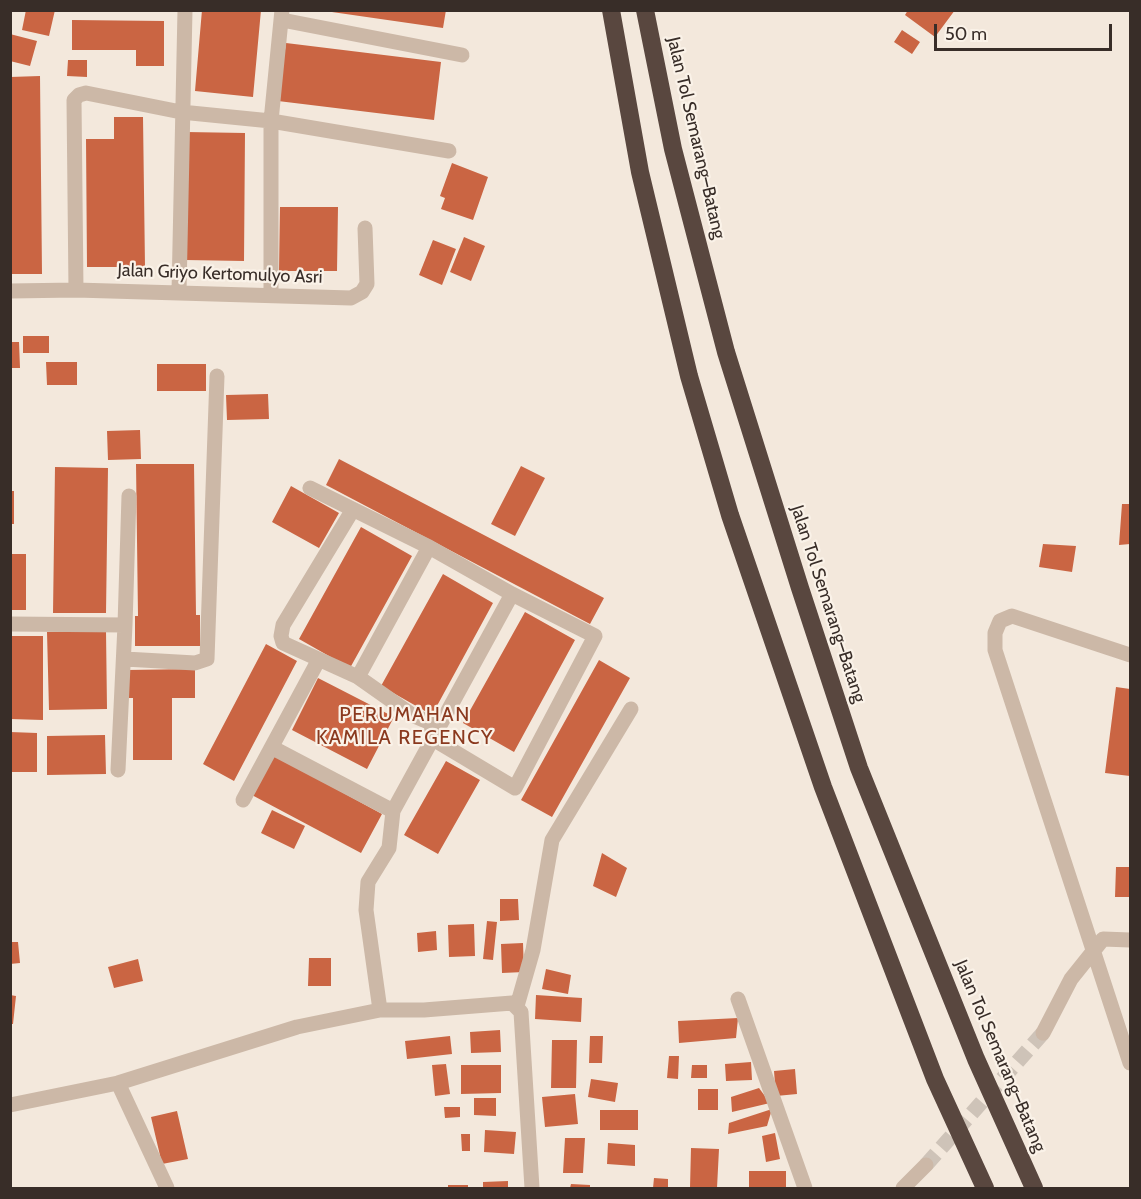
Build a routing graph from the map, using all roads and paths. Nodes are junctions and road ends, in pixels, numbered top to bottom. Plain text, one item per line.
1 (185, 10) edge
2 (611, 10) edge
3 (645, 10) edge
4 (282, 15) edge
5 (462, 55) dead end
6 (181, 112) junction
7 (271, 121) junction
8 (449, 151) dead end
9 (365, 228) dead end
10 (76, 290) junction
11 (10, 291) edge
12 (180, 292) junction
13 (271, 295) junction
14 (217, 376) dead end
15 (310, 488) dead end
16 (129, 496) dead end
17 (352, 511) junction
18 (429, 547) junction
19 (512, 594) junction
20 (10, 624) edge
21 (125, 625) junction
22 (1131, 656) edge
23 (125, 659) junction
24 (318, 661) junction
25 (358, 677) junction
26 (631, 709) dead end
27 (433, 739) junction
28 (273, 748) junction
29 (118, 770) dead end
30 (243, 800) dead end
31 (393, 811) junction
32 (1131, 940) edge
33 (1092, 951) junction
34 (738, 999) dead end
35 (517, 1006) junction
36 (380, 1010) junction
37 (1043, 1033) tunnel mouth
38 (1131, 1063) edge
39 (118, 1083) junction
40 (10, 1105) edge
41 (926, 1165) tunnel mouth
42 (166, 1188) edge
43 (532, 1188) edge
44 (805, 1188) edge
45 (903, 1188) edge
46 (985, 1188) edge
47 (1034, 1188) edge

1 - 6 street
2 - 46 highway
3 - 47 highway, Jalan Tol Semarang–Batang
4 - 5 street
4 - 7 street
6 - 7 street
6 - 10 street
6 - 12 street
7 - 8 street
7 - 13 street
9 - 13 street, Jalan Griyo Kertomulyo Asri
10 - 11 street, Jalan Griyo Kertomulyo Asri
10 - 12 street, Jalan Griyo Kertomulyo Asri
12 - 13 street, Jalan Griyo Kertomulyo Asri
14 - 23 street
15 - 17 street
16 - 21 street
17 - 18 street
17 - 24 street
18 - 19 street
18 - 25 street
19 - 27 street
19 - 27 street
20 - 21 street
21 - 23 street
22 - 33 street
23 - 29 street
24 - 25 street
24 - 28 street
25 - 27 street
26 - 35 street
27 - 31 street
28 - 30 street
28 - 31 street
31 - 36 street
32 - 33 street
33 - 37 street
33 - 38 street
34 - 44 street
35 - 36 street
35 - 43 street
36 - 39 street
39 - 40 street
39 - 42 street
41 - 45 street

